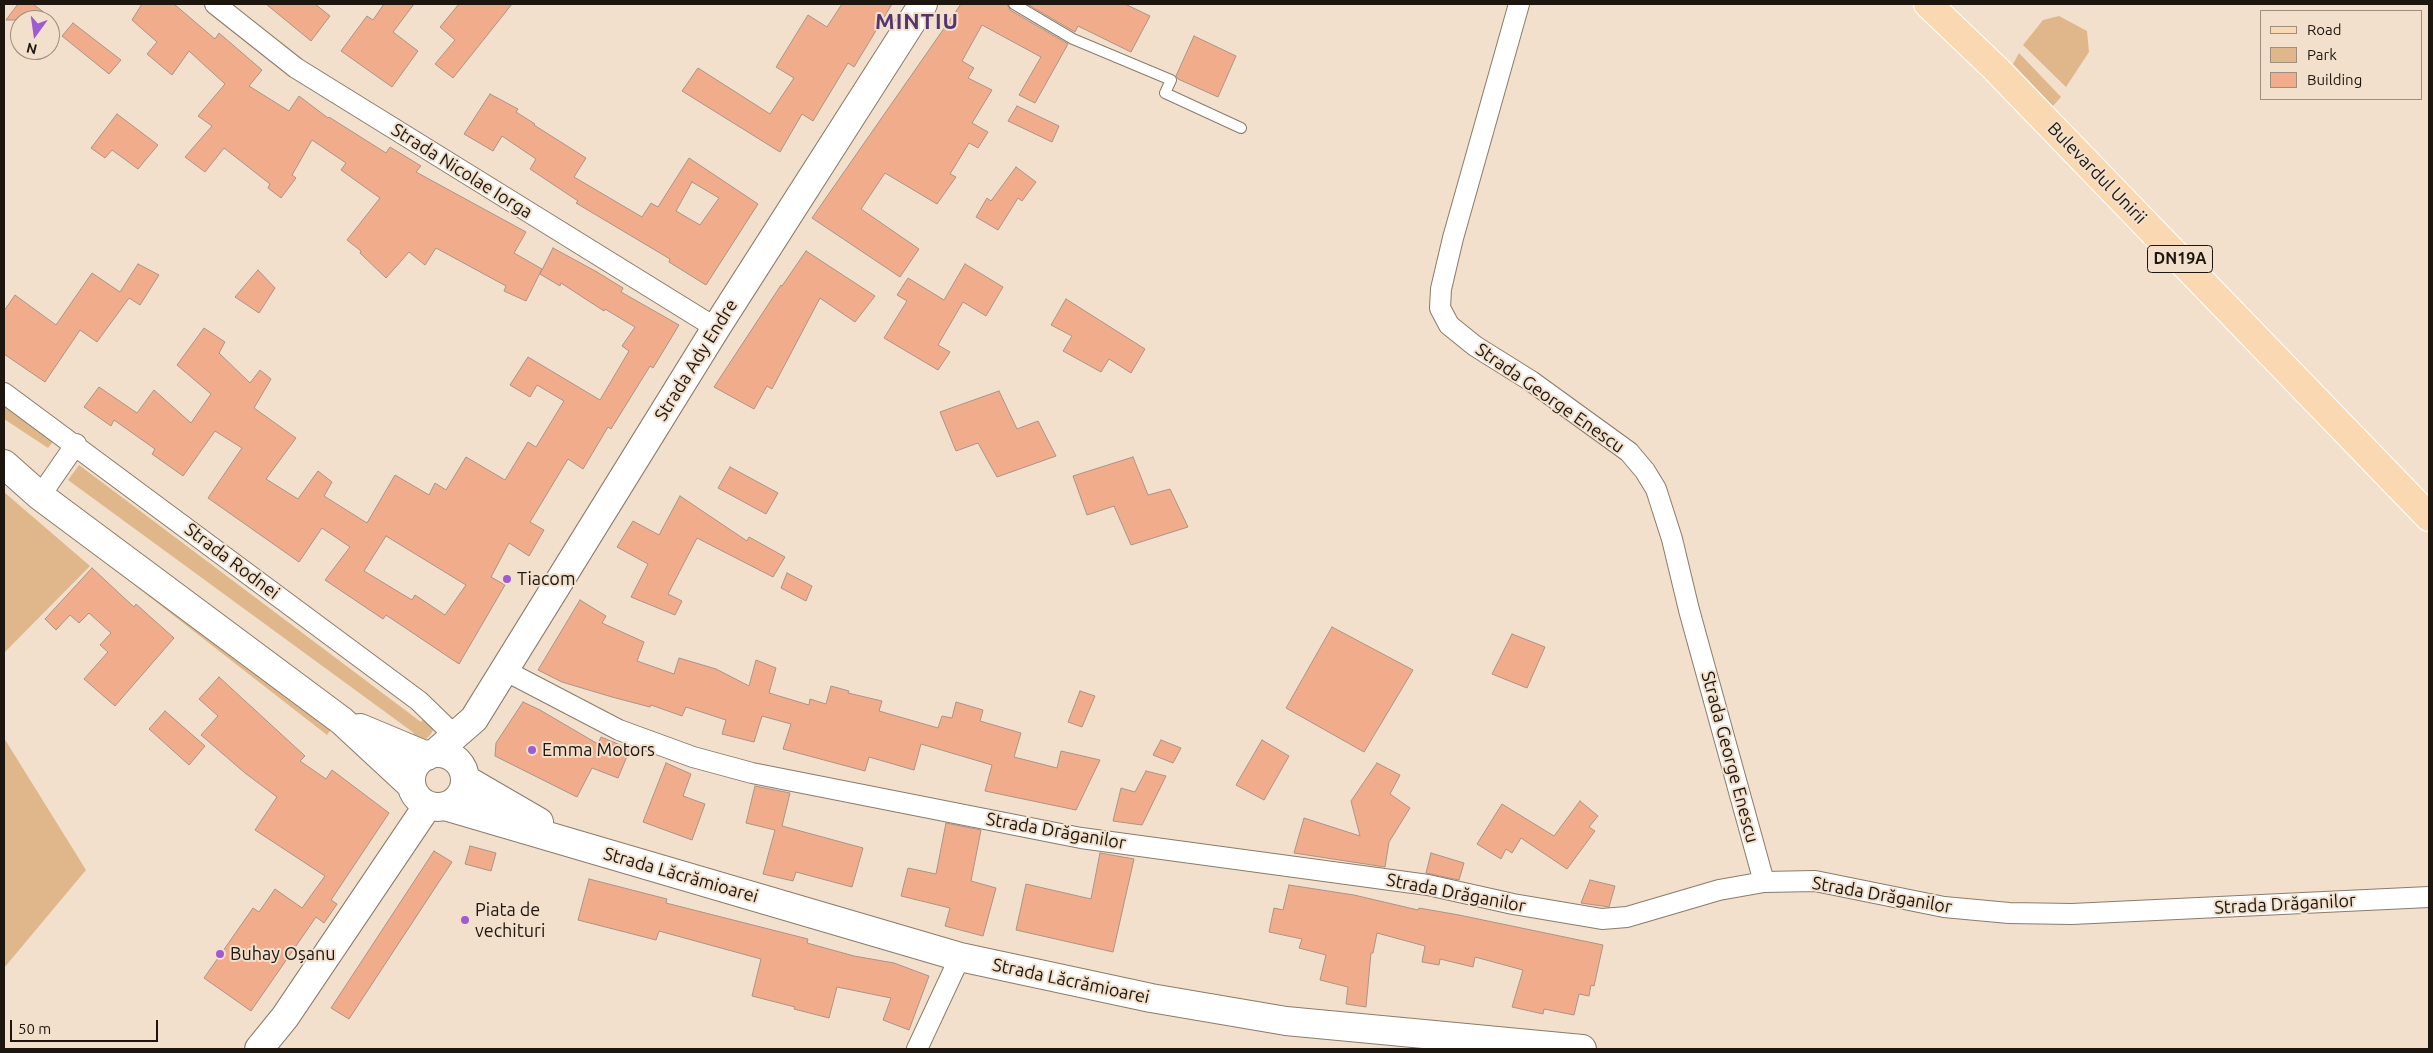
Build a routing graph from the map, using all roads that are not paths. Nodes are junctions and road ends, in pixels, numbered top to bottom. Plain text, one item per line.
1 (215, 4) edge
2 (923, 4) edge
3 (1014, 4) edge
4 (1519, 4) edge
5 (1928, 4) edge
6 (1241, 128) dead end
7 (716, 328) junction
8 (4, 393) edge
9 (76, 444) junction
10 (4, 464) edge
11 (40, 496) junction
12 (2429, 517) edge
13 (504, 670) junction
14 (342, 721) junction
15 (464, 727) junction
16 (431, 754) junction
17 (464, 775) junction
18 (428, 799) junction
19 (574, 843) junction
20 (1764, 882) junction
21 (2429, 897) edge
22 (960, 957) junction
23 (259, 1049) edge
24 (917, 1049) edge
25 (1582, 1049) edge

1 - 7 street, Strada Nicolae Iorga
2 - 7 main road, Strada Ady Endre
3 - 6 lane
4 - 20 street, Strada George Enescu
5 - 12 main road, Bulevardul Unirii / DN19A
7 - 13 main road, Strada Ady Endre
8 - 9 street, Strada Rodnei
9 - 11 street
9 - 15 street, Strada Rodnei
10 - 11 main road
11 - 14 main road
13 - 15 main road, Strada Ady Endre
13 - 20 street, Strada Drăganilor
14 - 16 main road
14 - 18 main road
15 - 16 main road, Strada Ady Endre
15 - 17 main road, Strada Ady Endre
16 - 17 main road
16 - 18 main road
17 - 18 main road
17 - 19 main road, Strada Lăcrămioarei
18 - 19 main road, Strada Lăcrămioarei
18 - 23 main road
19 - 22 main road, Strada Lăcrămioarei
20 - 21 street, Strada Drăganilor
22 - 24 street
22 - 25 main road, Strada Lăcrămioarei

